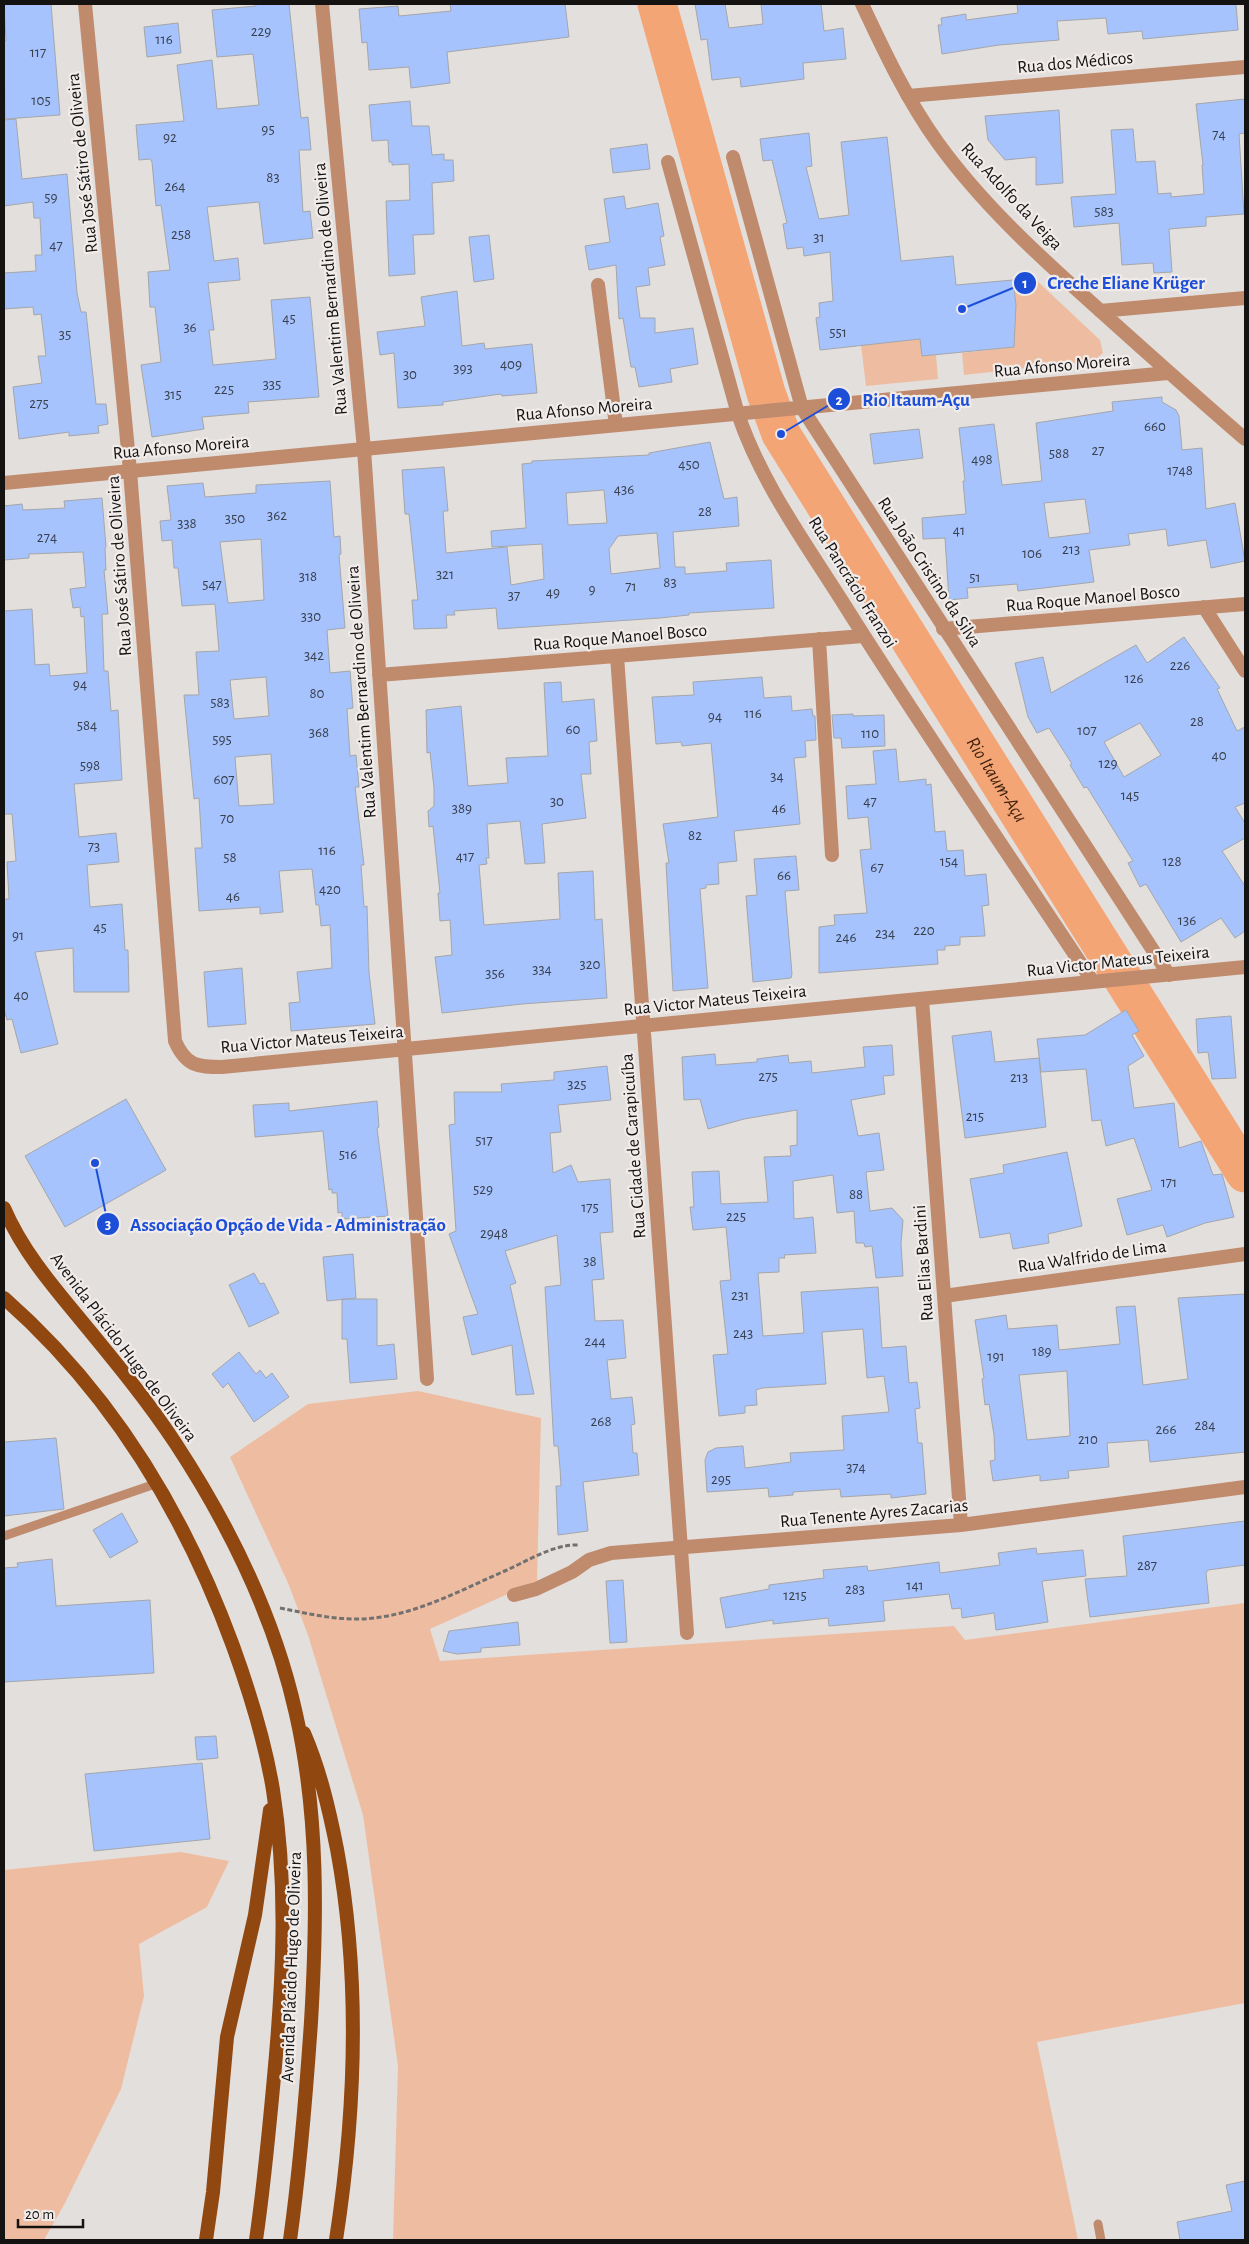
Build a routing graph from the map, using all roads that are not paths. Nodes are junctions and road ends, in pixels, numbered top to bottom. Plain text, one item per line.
1 (85, 4) edge
2 (322, 4) edge
3 (862, 4) edge
4 (1245, 67) edge
5 (908, 96) junction
6 (733, 156) dead end
7 (668, 162) dead end
8 (598, 285) dead end
9 (1245, 298) edge
10 (1100, 311) junction
11 (1168, 373) junction
12 (795, 408) junction
13 (738, 414) junction
14 (616, 425) junction
15 (1245, 439) edge
16 (364, 449) junction
17 (130, 471) junction
18 (4, 482) edge
19 (1245, 604) edge
20 (1204, 607) junction
21 (943, 629) junction
22 (864, 636) junction
23 (819, 639) junction
24 (617, 656) junction
25 (1245, 671) edge
26 (379, 675) junction
27 (832, 855) dead end
28 (1245, 967) edge
29 (1169, 975) junction
30 (1093, 982) junction
31 (922, 999) junction
32 (644, 1026) junction
33 (404, 1049) junction
34 (188, 1062) joint
35 (4, 1208) edge
36 (1245, 1254) edge
37 (944, 1296) junction
38 (4, 1298) edge
39 (427, 1379) dead end
40 (158, 1483) junction
41 (1245, 1487) edge
42 (961, 1525) junction
43 (4, 1536) edge
44 (681, 1548) junction
45 (514, 1595) dead end
46 (687, 1633) dead end
47 (296, 1714) junction
48 (273, 1789) junction
49 (1098, 2224) dead end
50 (206, 2240) edge
51 (256, 2240) edge
52 (290, 2240) edge
53 (336, 2240) edge
54 (1101, 2240) edge

1 - 17 street, Rua José Sátiro de Oliveira
2 - 16 street, Rua Valentim Bernardino de Oliveira
3 - 5 street, Rua Adolfo da Veiga
4 - 5 street, Rua dos Médicos
5 - 10 street, Rua Adolfo da Veiga
6 - 12 street, Rua João Cristino da Silva
7 - 13 street, Rua Pancrácio Franzoi
8 - 14 street
9 - 10 street
10 - 11 street, Rua Adolfo da Veiga
11 - 12 street, Rua Afonso Moreira
11 - 15 street, Rua Adolfo da Veiga
12 - 13 street, Rua Afonso Moreira
12 - 21 street, Rua João Cristino da Silva
13 - 14 street, Rua Afonso Moreira
13 - 22 street, Rua Pancrácio Franzoi
14 - 16 street, Rua Afonso Moreira
16 - 17 street, Rua Afonso Moreira
16 - 26 street, Rua Valentim Bernardino de Oliveira
17 - 18 street, Rua Afonso Moreira
17 - 34 street, Rua José Sátiro de Oliveira
19 - 20 street, Rua Roque Manoel Bosco
20 - 21 street, Rua Roque Manoel Bosco
20 - 25 street
21 - 29 street, Rua João Cristino da Silva
22 - 23 street, Rua Roque Manoel Bosco
22 - 30 street, Rua Pancrácio Franzoi
23 - 24 street, Rua Roque Manoel Bosco
23 - 27 street
24 - 26 street, Rua Roque Manoel Bosco
24 - 32 street, Rua Cidade de Carapicuíba
26 - 33 street, Rua Valentim Bernardino de Oliveira
28 - 29 street, Rua Victor Mateus Teixeira
29 - 30 street, Rua Victor Mateus Teixeira
30 - 31 street, Rua Victor Mateus Teixeira
31 - 32 street, Rua Victor Mateus Teixeira
31 - 37 street, Rua Elias Bardini
32 - 33 street, Rua Victor Mateus Teixeira
32 - 44 street, Rua Cidade de Carapicuíba
33 - 34 street, Rua Victor Mateus Teixeira
33 - 39 street, Rua Valentim Bernardino de Oliveira
35 - 47 main road, Avenida Plácido Hugo de Oliveira
36 - 37 street, Rua Walfrido de Lima
37 - 42 street, Rua Elias Bardini
38 - 40 main road, Avenida Plácido Hugo de Oliveira
40 - 43 lane
40 - 48 main road, Avenida Plácido Hugo de Oliveira
41 - 42 street, Rua Tenente Ayres Zacarias
42 - 44 street, Rua Tenente Ayres Zacarias
44 - 45 street, Rua Tenente Ayres Zacarias
44 - 46 street, Rua Cidade de Carapicuíba
47 - 52 main road, Avenida Plácido Hugo de Oliveira
47 - 53 main road
48 - 50 main road
48 - 51 main road, Avenida Plácido Hugo de Oliveira
49 - 54 lane

